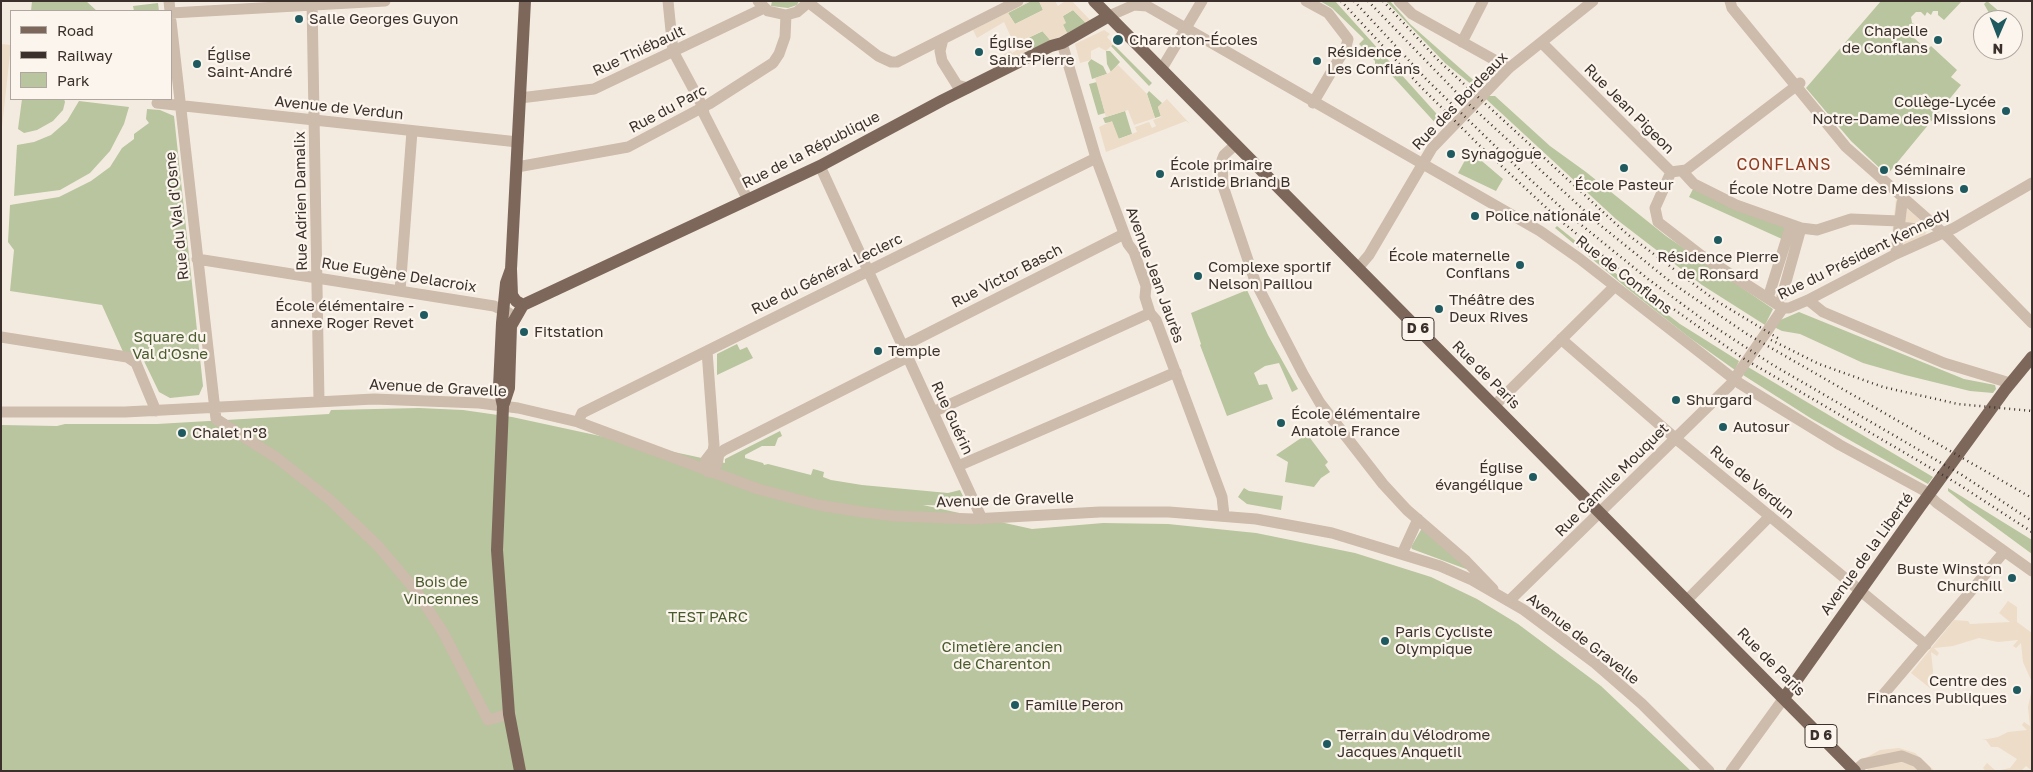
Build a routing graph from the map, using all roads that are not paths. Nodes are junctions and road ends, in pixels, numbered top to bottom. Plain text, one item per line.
1 (385, 1) edge
2 (526, 1) edge
3 (668, 1) edge
4 (1018, 1) edge
5 (1094, 1) edge
6 (1202, 1) edge
7 (1306, 1) edge
8 (1399, 1) edge
9 (1483, 1) edge
10 (1593, 1) edge
11 (1730, 1) edge
12 (809, 2) edge
13 (313, 3) edge
14 (761, 4) edge
15 (172, 12) edge
16 (786, 15) junction
17 (1108, 16) junction
18 (1187, 28) junction
19 (172, 30) edge
20 (943, 39) junction
21 (1462, 42) junction
22 (1062, 43) junction
23 (1542, 43) junction
24 (673, 51) junction
25 (1509, 68) junction
26 (1162, 70) junction
27 (1798, 84) junction
28 (968, 88) junction
29 (520, 98) junction
30 (157, 103) dead end
31 (1313, 103) junction
32 (180, 105) junction
33 (704, 106) junction
34 (314, 120) junction
35 (412, 131) junction
36 (518, 142) junction
37 (1235, 145) junction
38 (1096, 158) junction
39 (1421, 164) junction
40 (820, 166) junction
41 (517, 167) junction
42 (1676, 172) junction
43 (2032, 184) edge
44 (748, 200) junction
45 (1904, 201) junction
46 (1899, 224) junction
47 (1796, 226) junction
48 (1918, 229) dead end
49 (1942, 233) junction
50 (1124, 234) junction
51 (1896, 254) junction
52 (197, 259) junction
53 (1358, 268) junction
54 (511, 269) junction
55 (869, 271) junction
56 (317, 278) junction
57 (1614, 287) junction
58 (400, 291) junction
59 (1776, 299) junction
60 (1806, 301) junction
61 (523, 305) junction
62 (505, 307) junction
63 (1149, 308) junction
64 (2032, 323) edge
65 (511, 326) junction
66 (1, 338) edge
67 (1561, 339) junction
68 (903, 346) junction
69 (707, 351) junction
70 (908, 357) junction
71 (2032, 357) edge
72 (1176, 372) junction
73 (1737, 376) junction
74 (2008, 387) junction
75 (319, 401) junction
76 (503, 406) junction
77 (1494, 406) junction
78 (214, 408) junction
79 (156, 411) junction
80 (1, 412) edge
81 (933, 412) junction
82 (578, 422) junction
83 (1675, 438) junction
84 (717, 450) junction
85 (958, 466) junction
86 (708, 472) junction
87 (1931, 492) junction
88 (1600, 514) junction
89 (1224, 516) junction
90 (1770, 516) junction
91 (982, 519) junction
92 (1418, 519) junction
93 (2004, 552) junction
94 (1402, 554) junction
95 (2032, 572) edge
96 (1476, 577) junction
97 (1860, 590) junction
98 (1504, 598) junction
99 (1686, 600) junction
100 (1926, 645) junction
101 (1882, 696) dead end
102 (1784, 698) junction
103 (509, 714) junction
104 (520, 771) edge
105 (1709, 771) edge
106 (1731, 771) edge
107 (1855, 771) edge
108 (1926, 771) edge

1 - 13 street
2 - 29 main road
3 - 24 street
4 - 20 street
5 - 17 main road, Rue de Paris
6 - 18 street
7 - 31 street
8 - 21 street
9 - 21 street
10 - 23 street, Rue des Bordeaux
11 - 27 street
12 - 16 street
12 - 20 street
13 - 15 street
13 - 34 street, Rue Adrien Damalix
14 - 16 street
14 - 24 street, Rue Thiébault
16 - 33 street, Rue du Parc
17 - 18 street, Rue de Conflans
17 - 22 main road, Rue de la République
17 - 26 main road, Rue de Paris / D 6
18 - 26 street
18 - 31 street, Rue de Conflans
19 - 32 street, Rue du Val d'Osne
20 - 28 street
21 - 25 street
22 - 28 main road, Rue de la République
22 - 38 street, Avenue Jean Jaurès
23 - 25 street, Rue des Bordeaux
23 - 42 street, Rue Jean Pigeon
24 - 29 street, Rue Thiébault
24 - 33 street
25 - 39 street, Rue des Bordeaux
26 - 37 main road, Rue de Paris / D 6
27 - 42 street, Rue Jean Pigeon
27 - 45 street
28 - 40 main road, Rue de la République
29 - 36 main road
30 - 32 street, Avenue de Verdun
31 - 39 street, Rue de Conflans
32 - 34 street, Avenue de Verdun
32 - 52 street, Rue du Val d'Osne
33 - 41 street, Rue du Parc
33 - 44 street
34 - 35 street, Avenue de Verdun
34 - 56 street, Rue Adrien Damalix
35 - 36 street, Avenue de Verdun
35 - 58 street
36 - 41 main road
37 - 53 main road, Rue de Paris / D 6
37 - 92 street, Avenue de Gravelle
38 - 50 street, Avenue Jean Jaurès
38 - 55 street, Rue du Général Leclerc
39 - 53 street, Rue des Bordeaux
39 - 57 street, Rue de Conflans
40 - 44 main road, Rue de la République
40 - 55 street, Rue Guérin
41 - 54 main road
42 - 47 street
42 - 59 street
43 - 49 street, Rue du Président Kennedy
44 - 61 main road, Rue de la République
45 - 46 street
45 - 49 street
46 - 47 street
46 - 48 street
46 - 51 street
47 - 59 street
49 - 51 street, Rue du Président Kennedy
49 - 64 street
50 - 63 street, Avenue Jean Jaurès
50 - 68 street, Rue Victor Basch
51 - 60 street, Rue du Président Kennedy
52 - 56 street, Rue Eugène Delacroix
52 - 78 street, Rue du Val d'Osne
53 - 77 main road, Rue de Paris / D 6
54 - 61 main road
54 - 62 main road
55 - 68 street, Rue Guérin
55 - 69 street, Rue du Général Leclerc
56 - 58 street, Rue Eugène Delacroix
56 - 75 street, Rue Adrien Damalix
57 - 67 street
57 - 73 street, Rue de Conflans
58 - 62 street, Rue Eugène Delacroix
59 - 60 street, Rue du Président Kennedy
59 - 73 street, Rue du Président Kennedy
60 - 74 street
61 - 65 main road
62 - 65 street
62 - 76 main road
63 - 72 street, Avenue Jean Jaurès
63 - 81 street
65 - 76 main road
66 - 79 street
67 - 77 street
67 - 83 street, Rue de Verdun
68 - 70 street, Rue Guérin
69 - 82 street, Rue du Général Leclerc
69 - 84 street
70 - 81 street, Rue Guérin
70 - 84 street
71 - 74 main road, Avenue de la Liberté
72 - 85 street
72 - 89 street, Avenue Jean Jaurès
73 - 83 street, Rue Camille Mouquet
73 - 87 street, Rue de Conflans
74 - 87 main road, Avenue de la Liberté
75 - 76 street, Avenue de Gravelle
75 - 78 street, Avenue de Gravelle
76 - 82 street, Avenue de Gravelle
76 - 103 main road
77 - 88 main road, Rue de Paris / D 6
78 - 79 street, Avenue de Gravelle
78 - 103 street
79 - 80 street, Avenue de Gravelle
81 - 85 street, Rue Guérin
82 - 86 street, Avenue de Gravelle
83 - 88 street, Rue Camille Mouquet
83 - 90 street, Rue de Verdun
84 - 86 street
85 - 91 street, Rue Guérin
86 - 91 street, Avenue de Gravelle
87 - 93 street, Rue de Conflans
87 - 97 main road, Avenue de la Liberté
88 - 98 street, Rue Camille Mouquet
88 - 99 main road, Rue de Paris / D 6
89 - 91 street, Avenue de Gravelle
89 - 94 street, Avenue de Gravelle
90 - 97 street, Rue de Verdun
90 - 99 street
92 - 94 street
92 - 96 street, Avenue de Gravelle
93 - 95 street, Rue de Conflans
93 - 100 street
94 - 96 street, Avenue de Gravelle
96 - 98 street, Avenue de Gravelle
97 - 100 street, Rue de Verdun
97 - 102 main road, Avenue de la Liberté
98 - 105 street, Avenue de Gravelle
99 - 102 main road, Rue de Paris / D 6
100 - 101 street
102 - 106 street, Avenue de la Liberté
102 - 107 main road, Rue de Paris / D 6
103 - 104 main road
107 - 108 street

